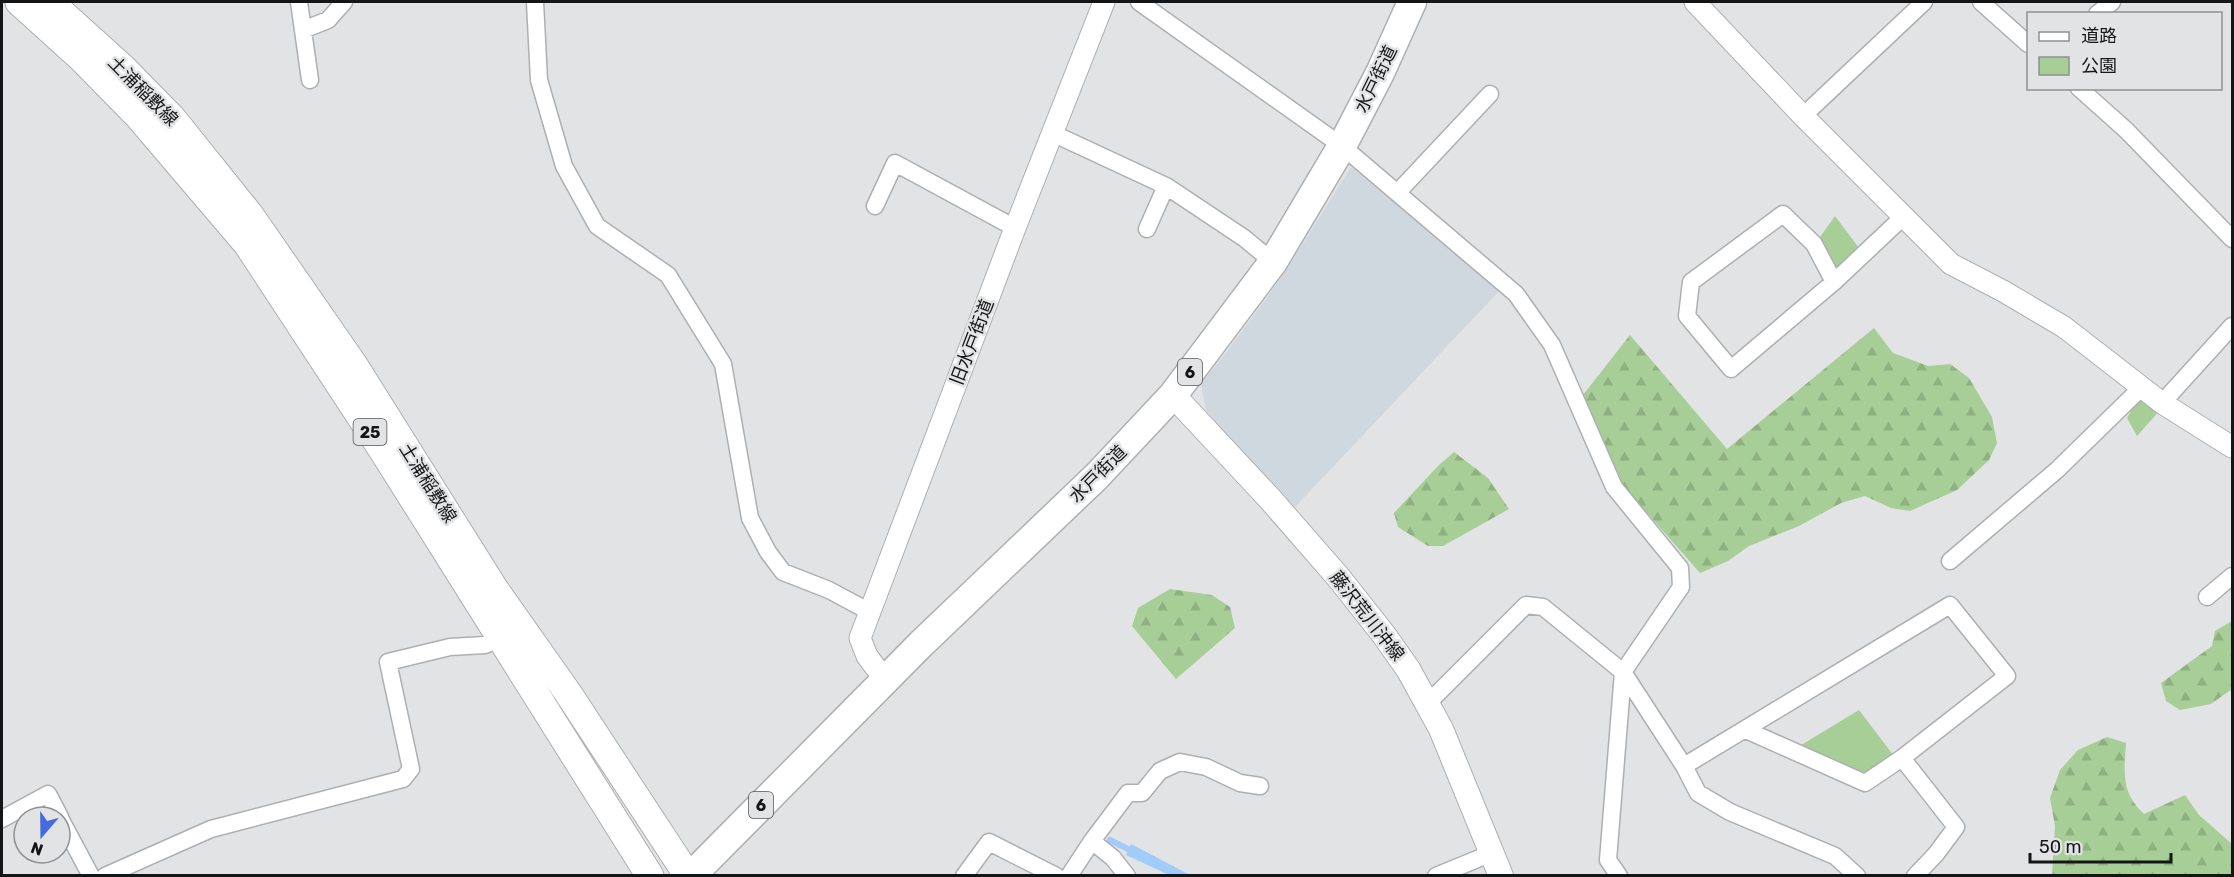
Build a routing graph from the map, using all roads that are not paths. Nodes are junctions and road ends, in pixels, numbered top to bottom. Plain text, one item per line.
1 (19, 2) edge
2 (50, 2) edge
3 (299, 2) edge
4 (344, 2) edge
5 (535, 2) edge
6 (1104, 2) edge
7 (1140, 2) edge
8 (1412, 2) edge
9 (1695, 2) edge
10 (1924, 2) edge
11 (1981, 2) edge
12 (2112, 2) edge
13 (2100, 12) edge
14 (303, 30) junction
15 (2027, 43) edge
16 (310, 80) dead end
17 (2081, 90) edge
18 (1490, 94) dead end
19 (1803, 116) junction
20 (1053, 133) junction
21 (1342, 146) junction
22 (1166, 186) junction
23 (1398, 192) junction
24 (875, 206) dead end
25 (1903, 217) junction
26 (1015, 228) junction
27 (1147, 229) dead end
28 (2232, 238) edge
29 (1273, 262) junction
30 (1834, 282) junction
31 (2232, 326) edge
32 (2142, 387) junction
33 (1173, 395) junction
34 (2162, 403) junction
35 (2232, 447) edge
36 (1950, 561) dead end
37 (2232, 576) edge
38 (2207, 597) dead end
39 (870, 612) junction
40 (501, 638) junction
41 (1623, 672) junction
42 (885, 680) junction
43 (1428, 703) junction
44 (1746, 730) junction
45 (1902, 758) junction
46 (1684, 766) junction
47 (1260, 786) dead end
48 (28, 805) edge
49 (54, 805) edge
50 (72, 840) edge
51 (1092, 841) junction
52 (1492, 853) junction
53 (91, 876) edge
54 (105, 876) edge
55 (650, 876) edge
56 (690, 876) edge
57 (964, 876) edge
58 (1056, 876) edge
59 (1068, 876) edge
60 (1127, 876) edge
61 (1436, 876) edge
62 (1501, 876) edge
63 (1619, 876) edge
64 (1857, 876) edge
65 (1915, 876) edge

1 - 40 main road, 土浦稲敷線 / 25
2 - 56 main road, 土浦稲敷線 / 25
3 - 14 street
4 - 14 street
5 - 39 street
6 - 20 street, 旧水戸街道
7 - 21 street
8 - 21 highway, 水戸街道 / 6
9 - 19 street
10 - 19 street
11 - 15 street
12 - 13 street
14 - 16 street
17 - 28 street
18 - 23 street
19 - 25 street
20 - 22 street
20 - 26 street, 旧水戸街道
21 - 23 street
21 - 29 highway, 水戸街道 / 6
22 - 27 street
22 - 29 street
23 - 41 street
24 - 26 street
25 - 30 street
25 - 32 street
26 - 39 street, 旧水戸街道
29 - 33 highway, 水戸街道 / 6
30 - 30 street
31 - 34 street
32 - 34 street
32 - 36 street
33 - 42 highway, 水戸街道 / 6
33 - 43 main road, 藤沢荒川沖線
34 - 35 street
37 - 38 street
39 - 42 street, 旧水戸街道
40 - 54 street
40 - 55 main road, 土浦稲敷線 / 25
41 - 43 street
41 - 46 street
41 - 63 street
42 - 56 highway, 水戸街道 / 6
43 - 52 main road, 藤沢荒川沖線
44 - 45 street
44 - 45 street
44 - 46 street
45 - 65 street
46 - 64 street
47 - 51 street
48 - 49 street
50 - 53 street
51 - 59 street
51 - 60 street
52 - 61 street
52 - 62 main road, 藤沢荒川沖線
57 - 58 street

